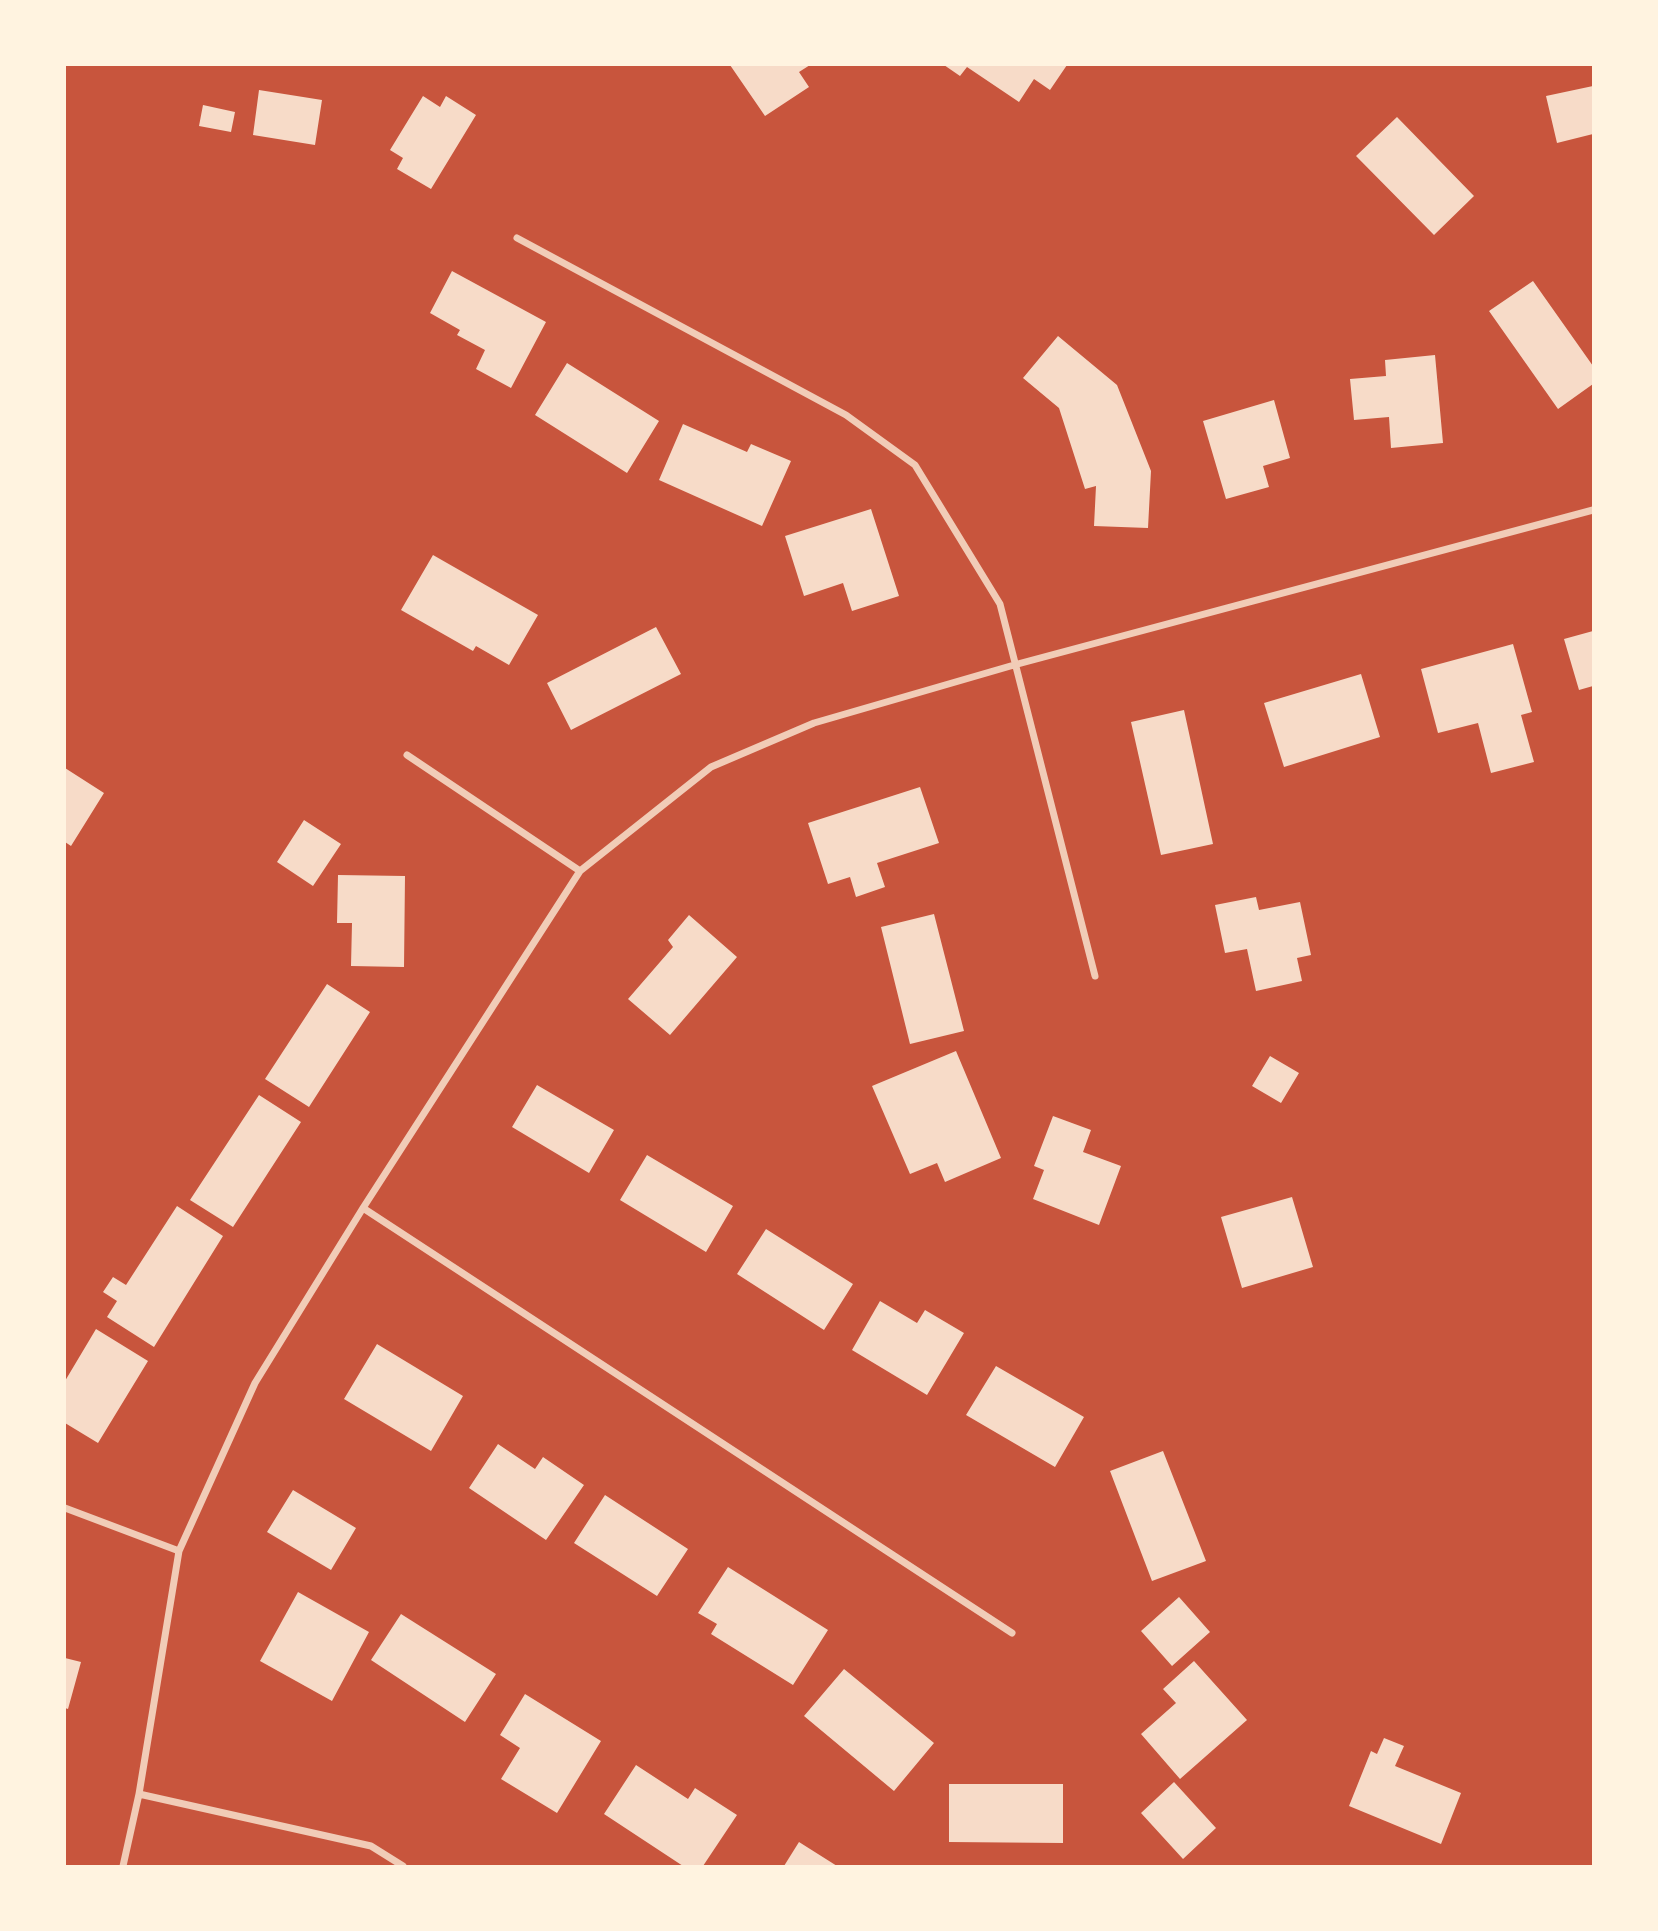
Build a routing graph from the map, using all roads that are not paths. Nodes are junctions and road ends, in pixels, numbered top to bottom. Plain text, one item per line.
1 (517, 238) dead end
2 (1593, 510) edge
3 (1014, 665) junction
4 (407, 755) dead end
5 (580, 872) junction
6 (1095, 976) dead end
7 (363, 1208) junction
8 (65, 1508) edge
9 (179, 1551) junction
10 (1012, 1633) dead end
11 (139, 1794) junction
12 (123, 1866) edge
13 (402, 1866) edge

1 - 3 street
2 - 3 street
3 - 5 street
3 - 6 street
4 - 5 street
5 - 7 street
7 - 9 street
7 - 10 street
8 - 9 street
9 - 11 street
11 - 12 street
11 - 13 street

